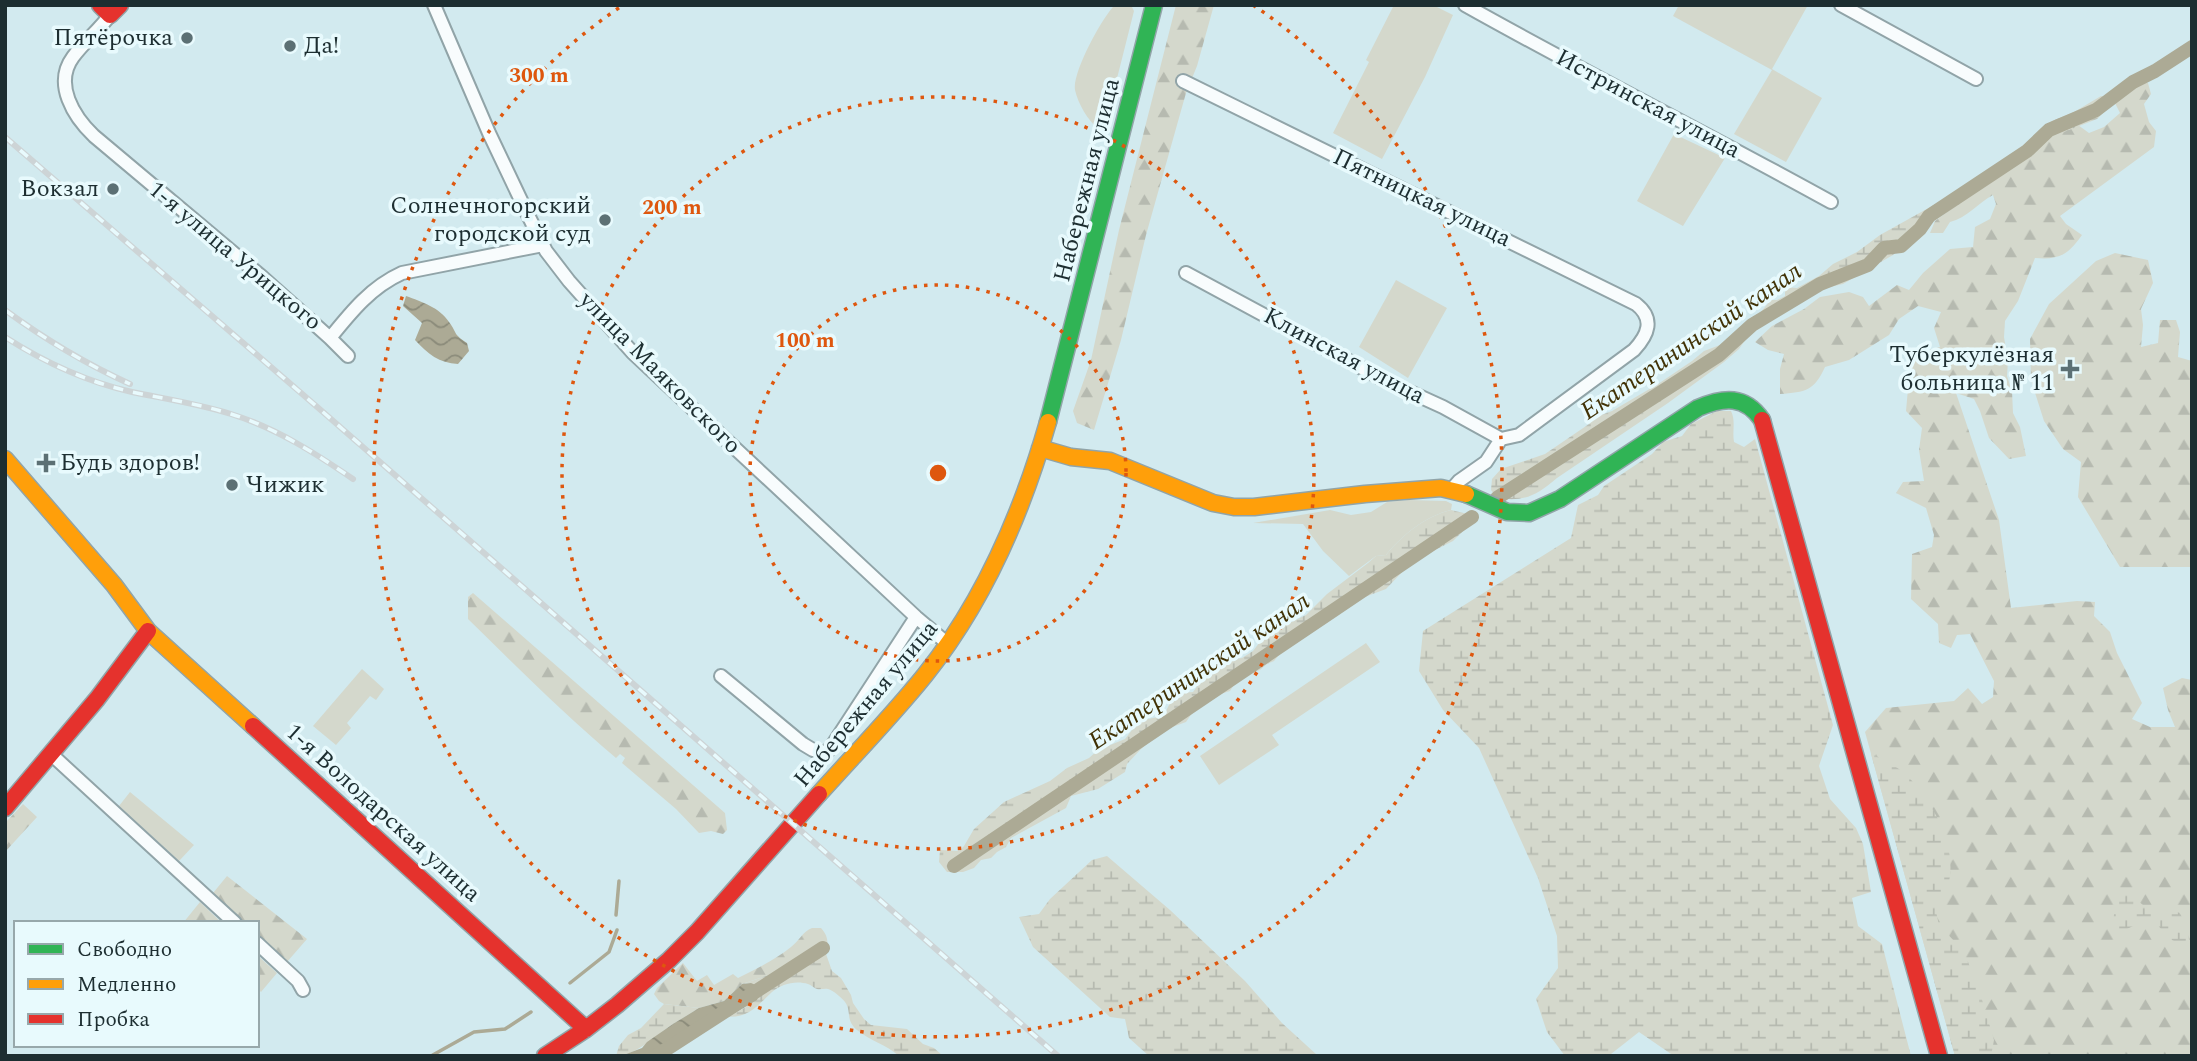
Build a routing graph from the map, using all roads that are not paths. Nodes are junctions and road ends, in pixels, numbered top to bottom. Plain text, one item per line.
1 (435, 5) edge
2 (1154, 5) edge
3 (1465, 5) edge
4 (1841, 5) edge
5 (110, 8) edge
6 (1976, 79) dead end
7 (1183, 80) dead end
8 (1831, 202) dead end
9 (543, 245) junction
10 (1186, 273) dead end
11 (330, 338) junction
12 (348, 356) dead end
13 (1501, 439) junction
14 (1040, 448) junction
15 (5, 459) edge
16 (1452, 489) junction
17 (916, 617) junction
18 (149, 631) junction
19 (948, 644) junction
20 (721, 676) dead end
21 (52, 755) junction
22 (5, 808) edge
23 (233, 921) edge
24 (259, 945) edge
25 (303, 990) dead end
26 (586, 1029) junction
27 (545, 1056) edge
28 (1938, 1056) edge

1 - 9 street, улица Маяковского
2 - 14 street, Набережная улица
3 - 8 street, Истринская улица
4 - 6 street
5 - 11 street, 1-я улица Урицкого
7 - 13 street, Пятницкая улица
9 - 11 street, 1-я улица Урицкого
9 - 17 street, улица Маяковского
10 - 13 street, Клинская улица
11 - 12 street
13 - 16 street
14 - 16 street
14 - 19 street, Набережная улица
15 - 18 street, 1-я Володарская улица
16 - 28 street
17 - 19 street, улица Маяковского
17 - 20 street
18 - 21 street
18 - 26 street, 1-я Володарская улица
19 - 26 street, Набережная улица
21 - 22 street
21 - 23 street
24 - 25 street
26 - 27 street, Набережная улица

